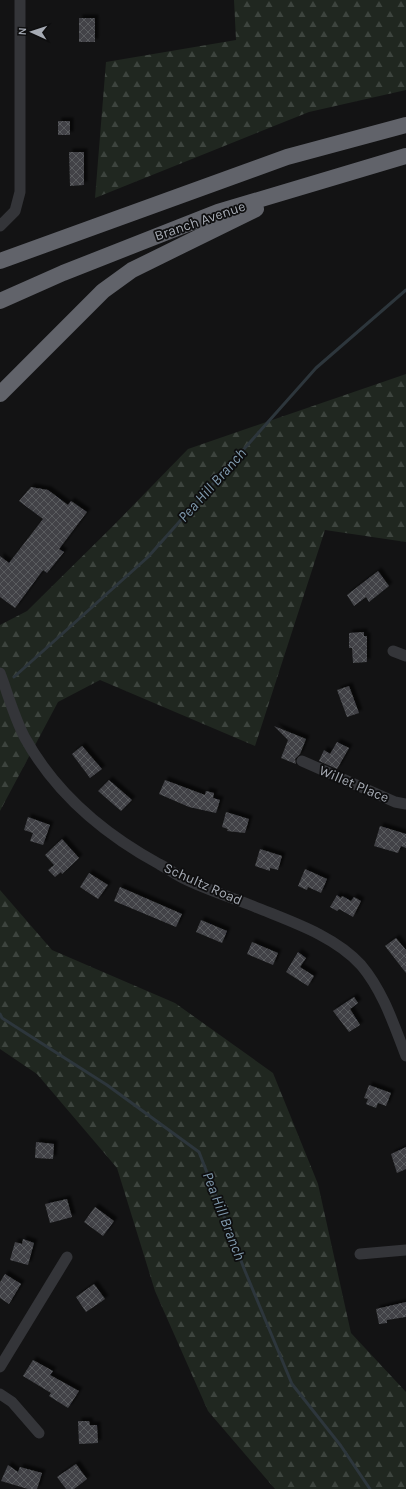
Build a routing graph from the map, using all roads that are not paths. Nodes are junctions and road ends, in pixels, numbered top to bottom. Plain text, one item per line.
1 (20, 0) edge
2 (406, 125) edge
3 (406, 156) edge
4 (302, 186) junction
5 (0, 226) edge
6 (0, 261) edge
7 (0, 301) edge
8 (0, 394) edge
9 (393, 651) dead end
10 (406, 656) edge
11 (0, 673) edge
12 (302, 761) dead end
13 (406, 804) edge
14 (402, 1031) edge
15 (406, 1056) edge
16 (406, 1250) edge
17 (360, 1254) dead end
18 (67, 1257) dead end
19 (0, 1367) edge
20 (0, 1394) edge
21 (39, 1433) dead end

1 - 5 street
2 - 6 highway
3 - 4 highway, Branch Avenue
4 - 7 highway, Branch Avenue
4 - 8 highway
9 - 10 street
11 - 14 street, Schultz Road
12 - 13 street, Willet Place
14 - 15 street, Schultz Road
16 - 17 street
18 - 19 street
20 - 21 street

